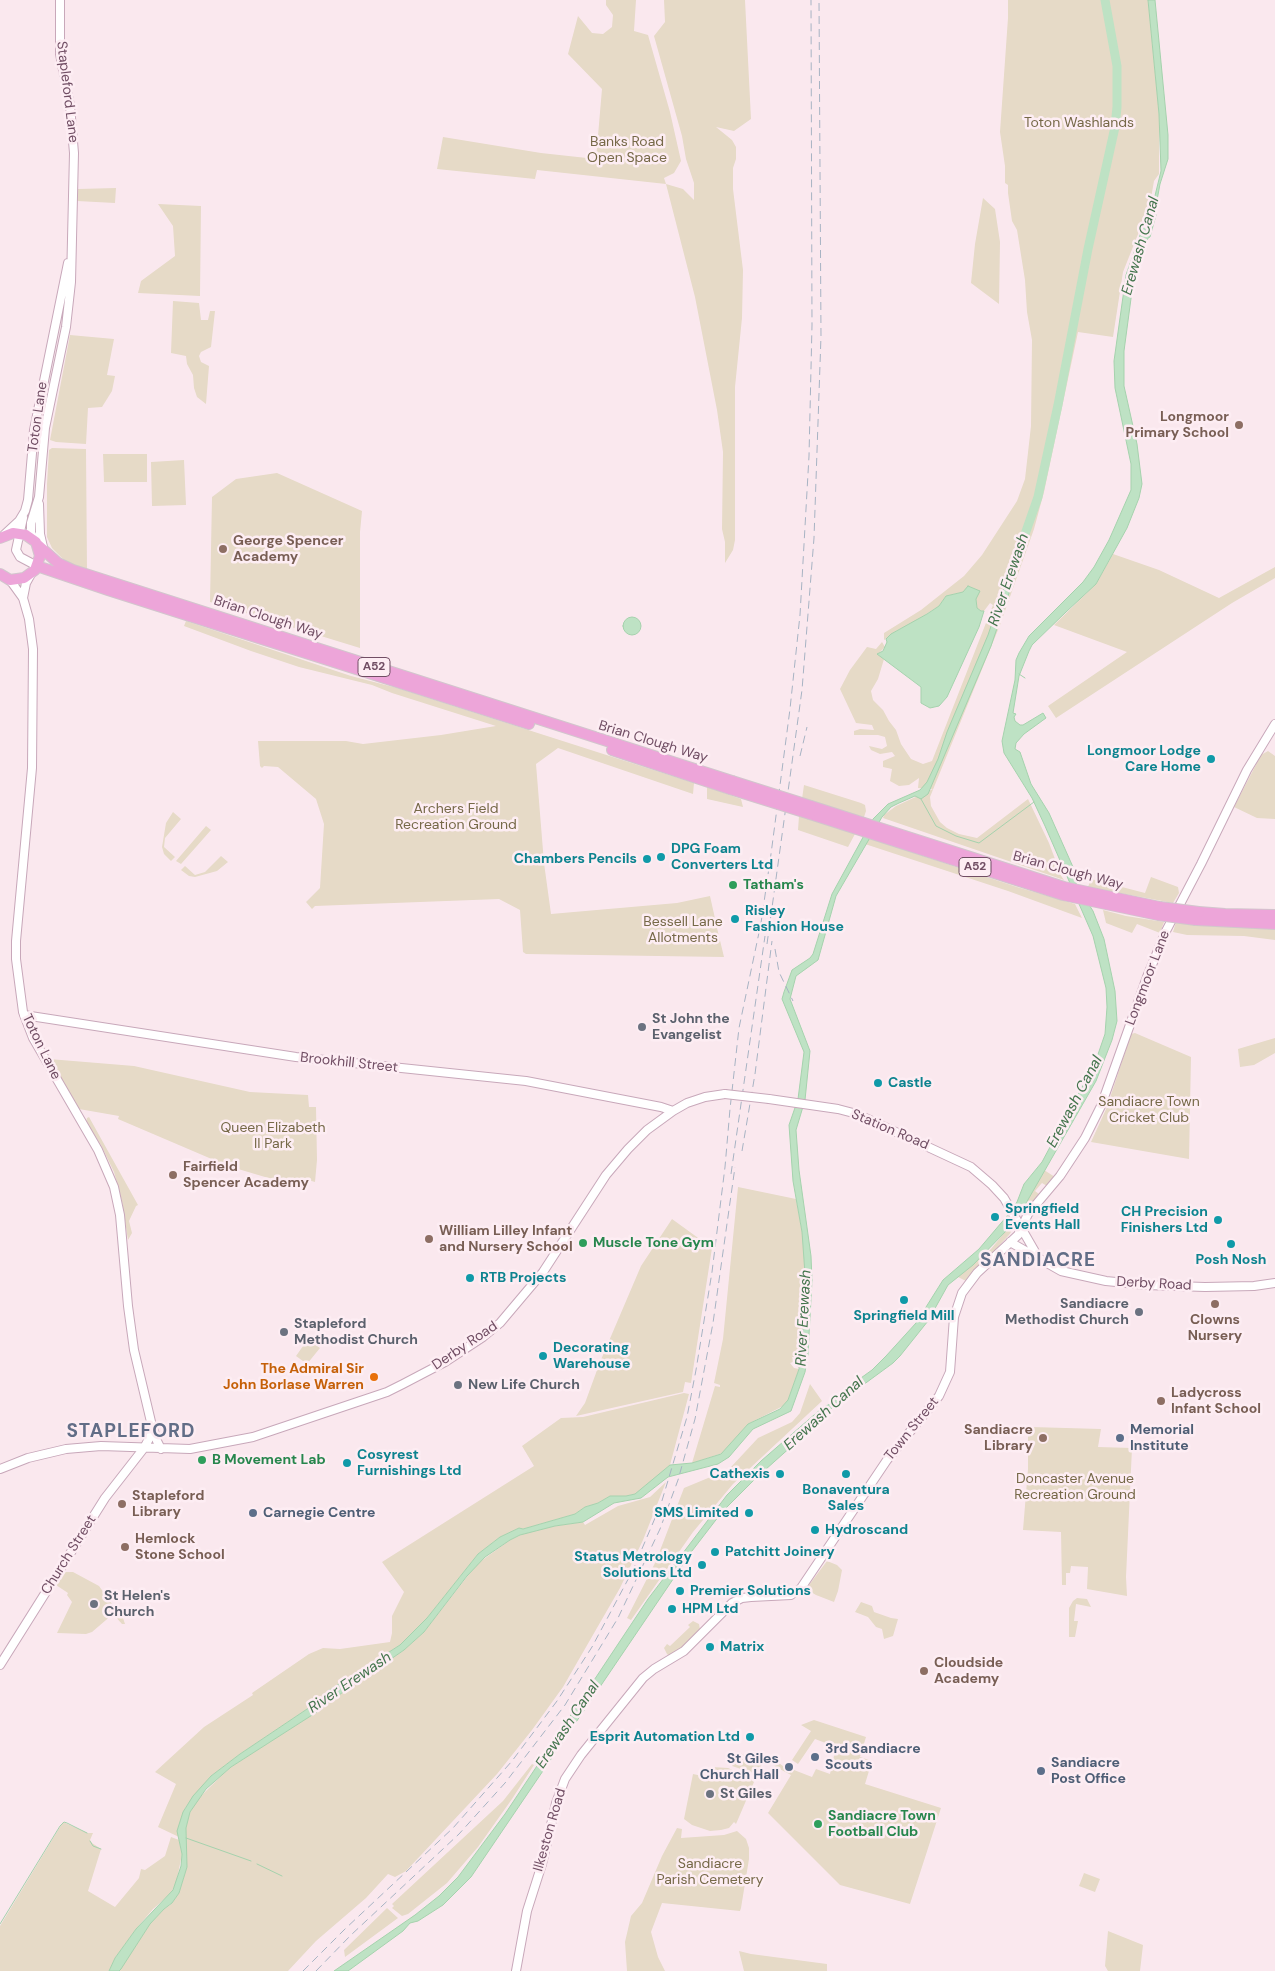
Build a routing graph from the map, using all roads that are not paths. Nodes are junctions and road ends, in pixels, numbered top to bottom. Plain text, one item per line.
1 (60, 0) edge
2 (71, 244) junction
3 (61, 291) joint
4 (70, 296) joint
5 (39, 497) junction
6 (25, 511) junction
7 (19, 533) junction
8 (2, 536) edge
9 (37, 543) junction
10 (47, 553) junction
11 (34, 570) junction
12 (4, 578) edge
13 (23, 598) junction
14 (1275, 724) edge
15 (690, 771) junction
16 (1275, 915) edge
17 (1198, 916) junction
18 (1275, 924) edge
19 (24, 1015) junction
20 (725, 1094) joint
21 (673, 1111) junction
22 (1020, 1227) junction
23 (1010, 1242) junction
24 (1038, 1256) junction
25 (1275, 1283) edge
26 (152, 1426) junction
27 (144, 1448) junction
28 (162, 1449) junction
29 (0, 1469) edge
30 (791, 1595) joint
31 (0, 1665) edge
32 (516, 1971) edge

1 - 2 main road, Stapleford Lane
2 - 3 main road, Stapleford Lane
2 - 4 main road, Stapleford Lane
3 - 6 main road, Toton Lane
4 - 5 main road, Toton Lane
5 - 9 main road, Toton Lane
5 - 10 main road
6 - 7 main road
6 - 8 main road, Toton Lane
7 - 8 highway
7 - 9 highway, Brian Clough Way
7 - 11 main road
9 - 10 highway, Brian Clough Way / A52
9 - 11 highway
10 - 15 highway, Brian Clough Way / A52
11 - 12 highway
11 - 13 main road
11 - 15 highway, Brian Clough Way / A52
12 - 13 main road, Toton Lane
13 - 19 main road, Toton Lane
14 - 22 main road, Longmoor Lane
15 - 17 highway, Brian Clough Way / A52, bridge
16 - 17 highway, Brian Clough Way / A52
17 - 18 highway, Brian Clough Way / A52
19 - 21 main road, Brookhill Street
19 - 26 main road, Toton Lane
20 - 21 main road, Derby Road
20 - 22 main road, Station Road, bridge
21 - 28 main road, Derby Road
22 - 23 main road, Town Street
22 - 24 main road, Derby Road
23 - 24 main road, Derby Road
23 - 30 main road, Town Street
24 - 25 main road, Derby Road
26 - 27 main road
26 - 28 main road, Toton Lane
27 - 28 main road, Derby Road
27 - 29 main road, Derby Road
27 - 31 main road, Church Street
30 - 32 main road, Ilkeston Road

